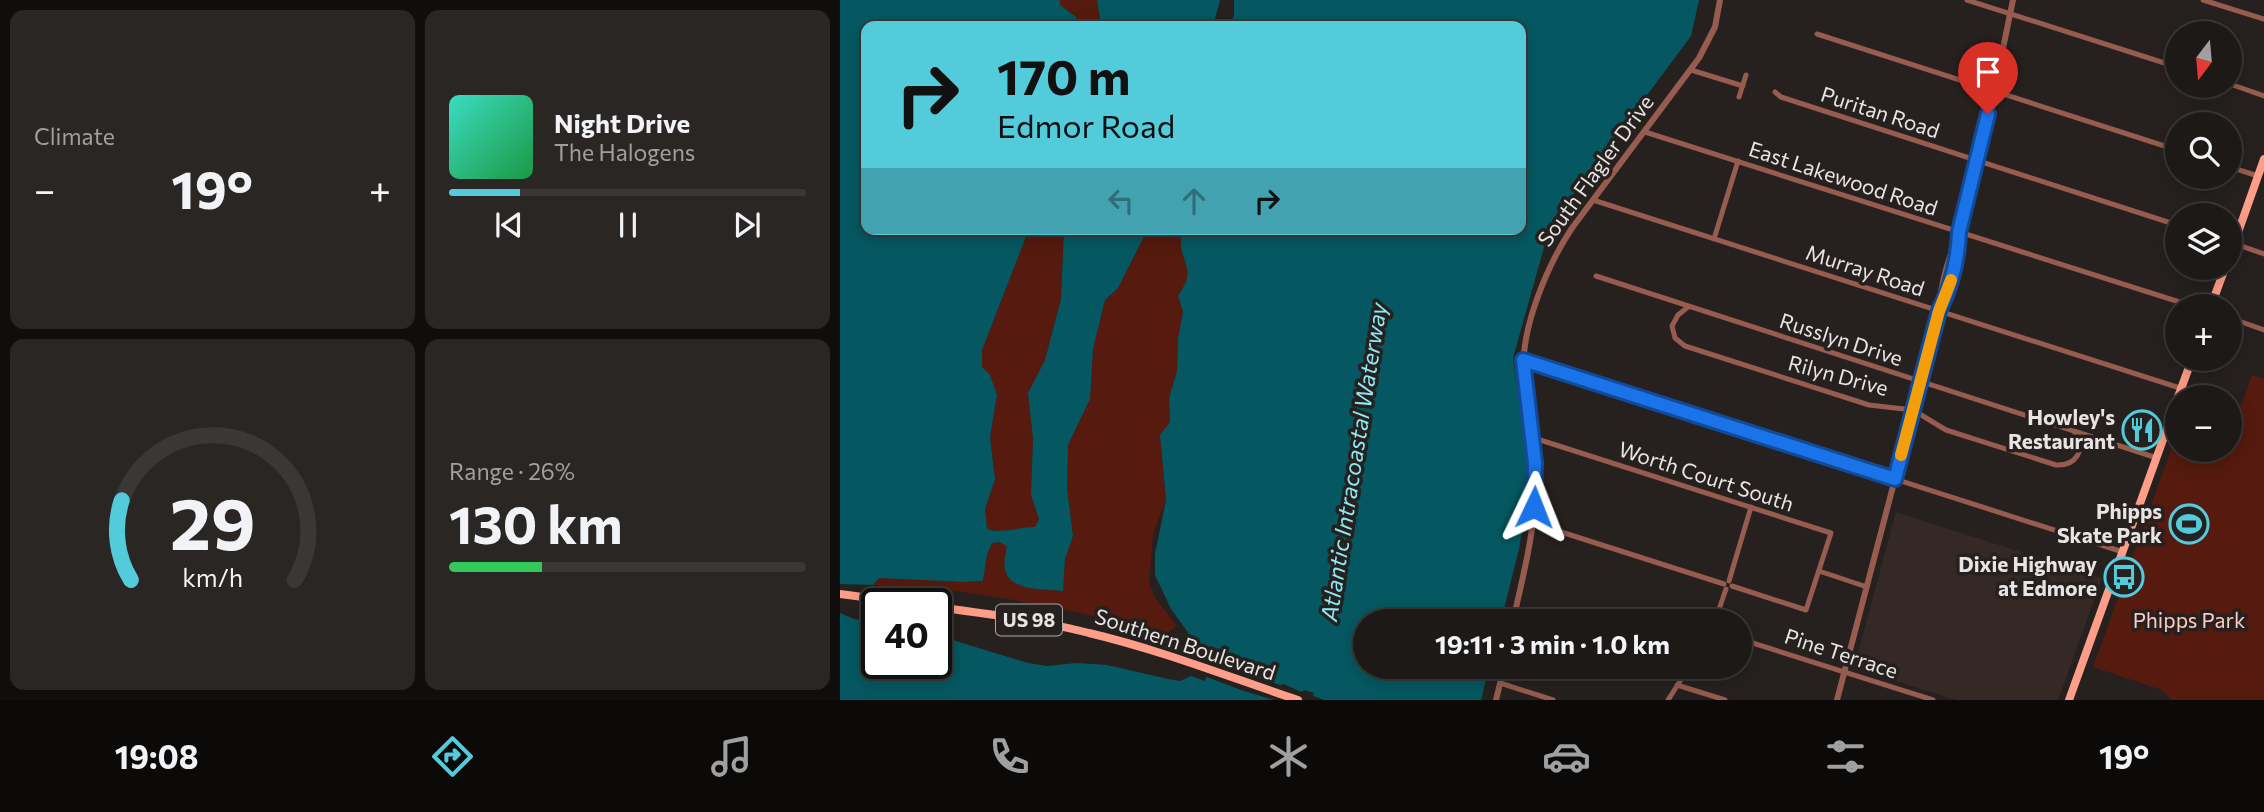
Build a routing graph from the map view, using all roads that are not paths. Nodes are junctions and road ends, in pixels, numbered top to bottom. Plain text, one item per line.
1 (1720, 0) edge
2 (1967, 0) edge
3 (2013, 0) edge
4 (2203, 0) edge
5 (2010, 14) junction
6 (2264, 19) edge
7 (1817, 34) dead end
8 (2165, 63) edge
9 (1691, 70) junction
10 (1746, 75) dead end
11 (1743, 86) junction
12 (2242, 88) edge
13 (1994, 91) junction
14 (1775, 92) dead end
15 (2264, 96) edge
16 (1739, 97) dead end
17 (1645, 132) junction
18 (2165, 146) edge
19 (2264, 159) edge
20 (1738, 161) junction
21 (1978, 161) junction
22 (2242, 169) edge
23 (2261, 171) edge
24 (1593, 200) junction
25 (2242, 218) edge
26 (2165, 221) edge
27 (1959, 232) junction
28 (1714, 239) junction
29 (2242, 246) edge
30 (2264, 254) edge
31 (1596, 276) dead end
32 (2165, 297) edge
33 (1688, 307) junction
34 (1939, 311) junction
35 (2242, 322) edge
36 (2264, 330) edge
37 (1523, 360) junction
38 (1920, 382) junction
39 (2165, 390) edge
40 (1913, 410) junction
41 (2073, 430) junction
42 (2165, 435) edge
43 (1534, 438) junction
44 (2157, 458) junction
45 (1895, 479) junction
46 (1751, 507) junction
47 (1533, 523) junction
48 (2123, 552) junction
49 (1819, 571) junction
50 (1728, 585) junction
51 (1867, 587) junction
52 (840, 594) edge
53 (861, 597) edge
54 (952, 609) edge
55 (1516, 609) edge
56 (1719, 609) edge
57 (1752, 643) edge
58 (1844, 672) junction
59 (1501, 679) edge
60 (1681, 679) edge
61 (1500, 683) junction
62 (1677, 685) junction
63 (1298, 700) edge
64 (1496, 700) edge
65 (1553, 700) edge
66 (1668, 700) edge
67 (1725, 700) edge
68 (1837, 700) edge
69 (1933, 700) edge
70 (2069, 700) edge

1 - 9 street, South Flagler Drive
2 - 5 street
3 - 5 street
4 - 6 street
5 - 8 street
5 - 13 street
7 - 13 street
9 - 11 street
9 - 17 street, South Flagler Drive
10 - 11 street
11 - 16 street
12 - 15 street
13 - 18 street
13 - 21 street
14 - 21 street, Puritan Road
17 - 20 street, East Lakewood Road
17 - 24 street, South Flagler Drive
19 - 23 main road
20 - 27 street, East Lakewood Road
20 - 28 street
21 - 26 street, Puritan Road
21 - 27 street
22 - 23 street
23 - 25 main road
24 - 28 street, Murray Road
24 - 37 street, South Flagler Drive
27 - 32 street, East Lakewood Road
27 - 34 street
28 - 34 street, Murray Road
29 - 30 street
31 - 33 street, Russlyn Drive
33 - 38 street, Russlyn Drive
33 - 40 street, Rilyn Drive
34 - 38 street
34 - 39 street, Murray Road
35 - 36 street
37 - 43 street, South Flagler Drive
37 - 45 street
38 - 40 street
38 - 41 street, Russlyn Drive
40 - 41 street, Rilyn Drive
40 - 45 street
41 - 44 street, Russlyn Drive
42 - 44 main road
43 - 46 street, Worth Court South
43 - 47 street, South Flagler Drive
44 - 48 main road
45 - 48 street
45 - 51 street
46 - 49 street, Worth Court South
46 - 50 street
47 - 50 street
47 - 55 street, South Flagler Drive
48 - 70 main road
49 - 50 street
49 - 51 street
50 - 56 street
51 - 58 street
52 - 53 main road
54 - 63 main road, Southern Boulevard / US 98
57 - 58 street, Pine Terrace
58 - 68 street
58 - 69 street, Pine Terrace
59 - 61 street
60 - 62 street
61 - 64 street
61 - 65 street
62 - 66 street
62 - 67 street

